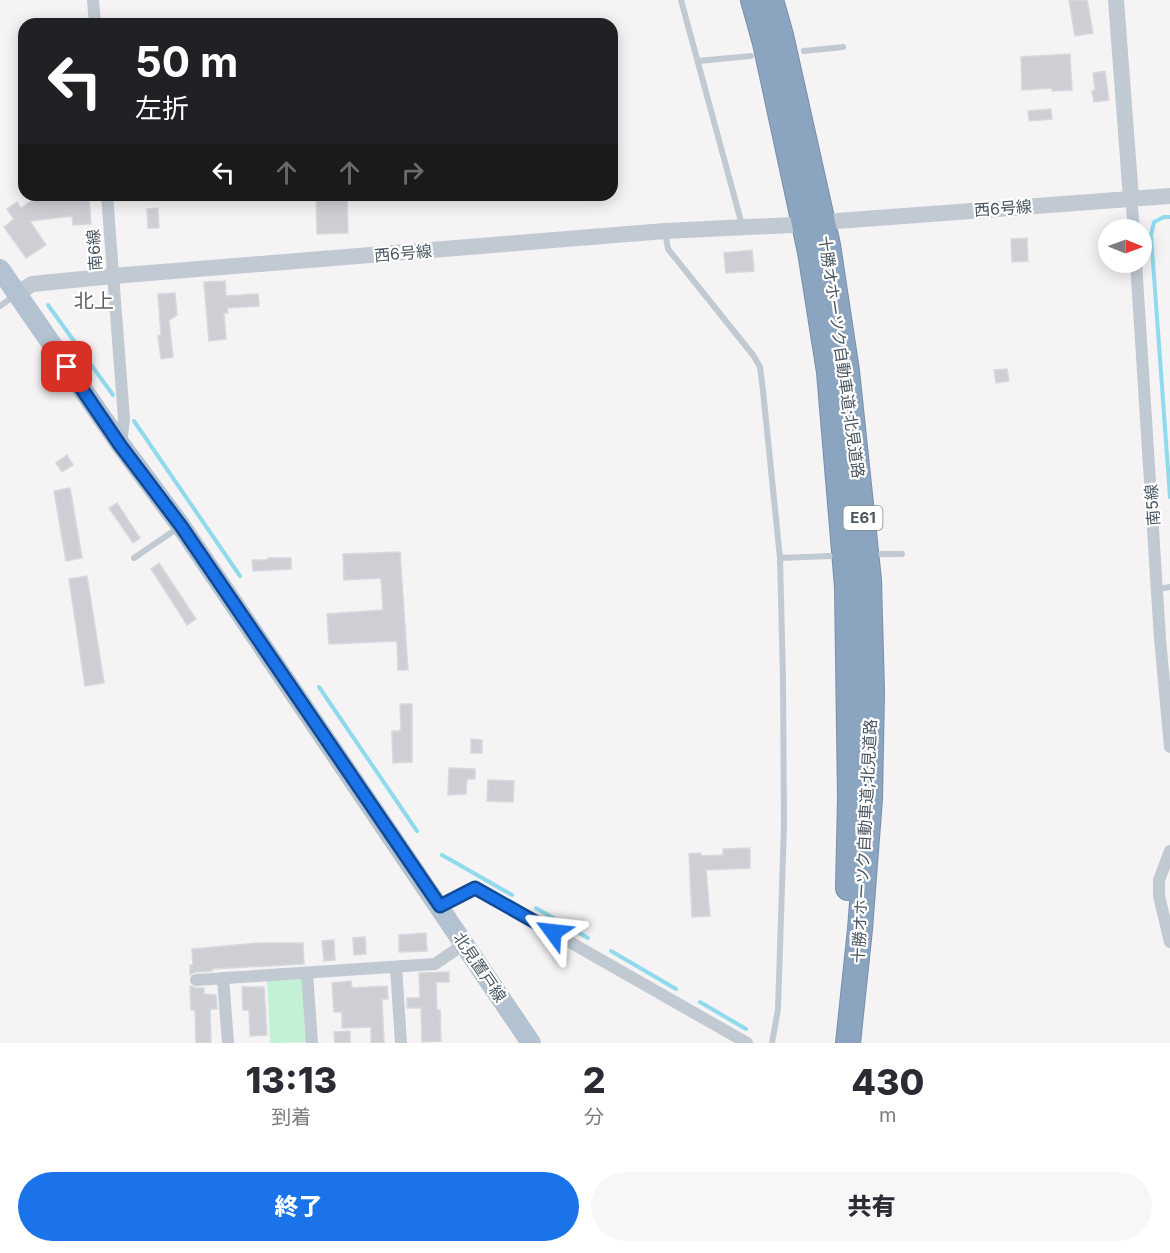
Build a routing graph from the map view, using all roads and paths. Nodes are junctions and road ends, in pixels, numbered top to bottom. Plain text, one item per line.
1 (93, 0) edge
2 (681, 0) edge
3 (753, 0) edge
4 (771, 0) edge
5 (1116, 0) edge
6 (94, 18) edge
7 (843, 47) dead end
8 (804, 51) dead end
9 (751, 56) dead end
10 (698, 61) junction
11 (1170, 196) edge
12 (1131, 198) junction
13 (107, 201) edge
14 (1133, 219) edge
15 (837, 221) dead end
16 (792, 225) dead end
17 (743, 228) junction
18 (665, 231) junction
19 (0, 269) edge
20 (1137, 273) edge
21 (113, 276) junction
22 (17, 294) junction
23 (0, 306) edge
24 (120, 445) junction
25 (181, 526) junction
26 (881, 554) dead end
27 (902, 554) dead end
28 (830, 556) dead end
29 (134, 558) dead end
30 (780, 558) junction
31 (1164, 588) edge
32 (1165, 639) edge
33 (1170, 747) edge
34 (1170, 851) edge
35 (440, 906) junction
36 (1170, 942) edge
37 (464, 944) junction
38 (396, 967) junction
39 (307, 973) junction
40 (223, 978) junction
41 (196, 980) dead end
42 (525, 1039) edge
43 (228, 1043) edge
44 (312, 1043) edge
45 (401, 1043) edge
46 (747, 1043) edge
47 (772, 1043) edge
48 (840, 1043) edge
49 (848, 1043) edge

1 - 6 street
2 - 10 lane
3 - 48 highway, 十勝オホーツク自動車道;北見道路 / E61
4 - 49 highway, 十勝オホーツク自動車道;北見道路 / E61
5 - 12 street
7 - 8 lane
9 - 10 lane
10 - 17 lane
11 - 12 street, 西6号線
12 - 14 street
12 - 15 street, 西6号線
13 - 21 street, 南6線
16 - 17 street, 西6号線
17 - 18 street, 西6号線
18 - 21 street, 西6号線
18 - 30 lane
19 - 22 main road, 北見置戸線
20 - 31 street, 南5線
21 - 22 street, 西6号線
21 - 24 street, 南6線
22 - 23 lane
22 - 24 main road, 北見置戸線
24 - 25 main road, 北見置戸線
25 - 29 lane
25 - 35 main road, 北見置戸線
26 - 27 lane
28 - 30 lane
30 - 47 lane
31 - 32 street, 南5線
32 - 33 street, 南5線
34 - 36 street
35 - 37 main road, 北見置戸線
35 - 46 street
37 - 38 street
37 - 42 main road, 北見置戸線
38 - 39 street
38 - 45 street
39 - 40 street
39 - 44 street
40 - 41 street
40 - 43 street

